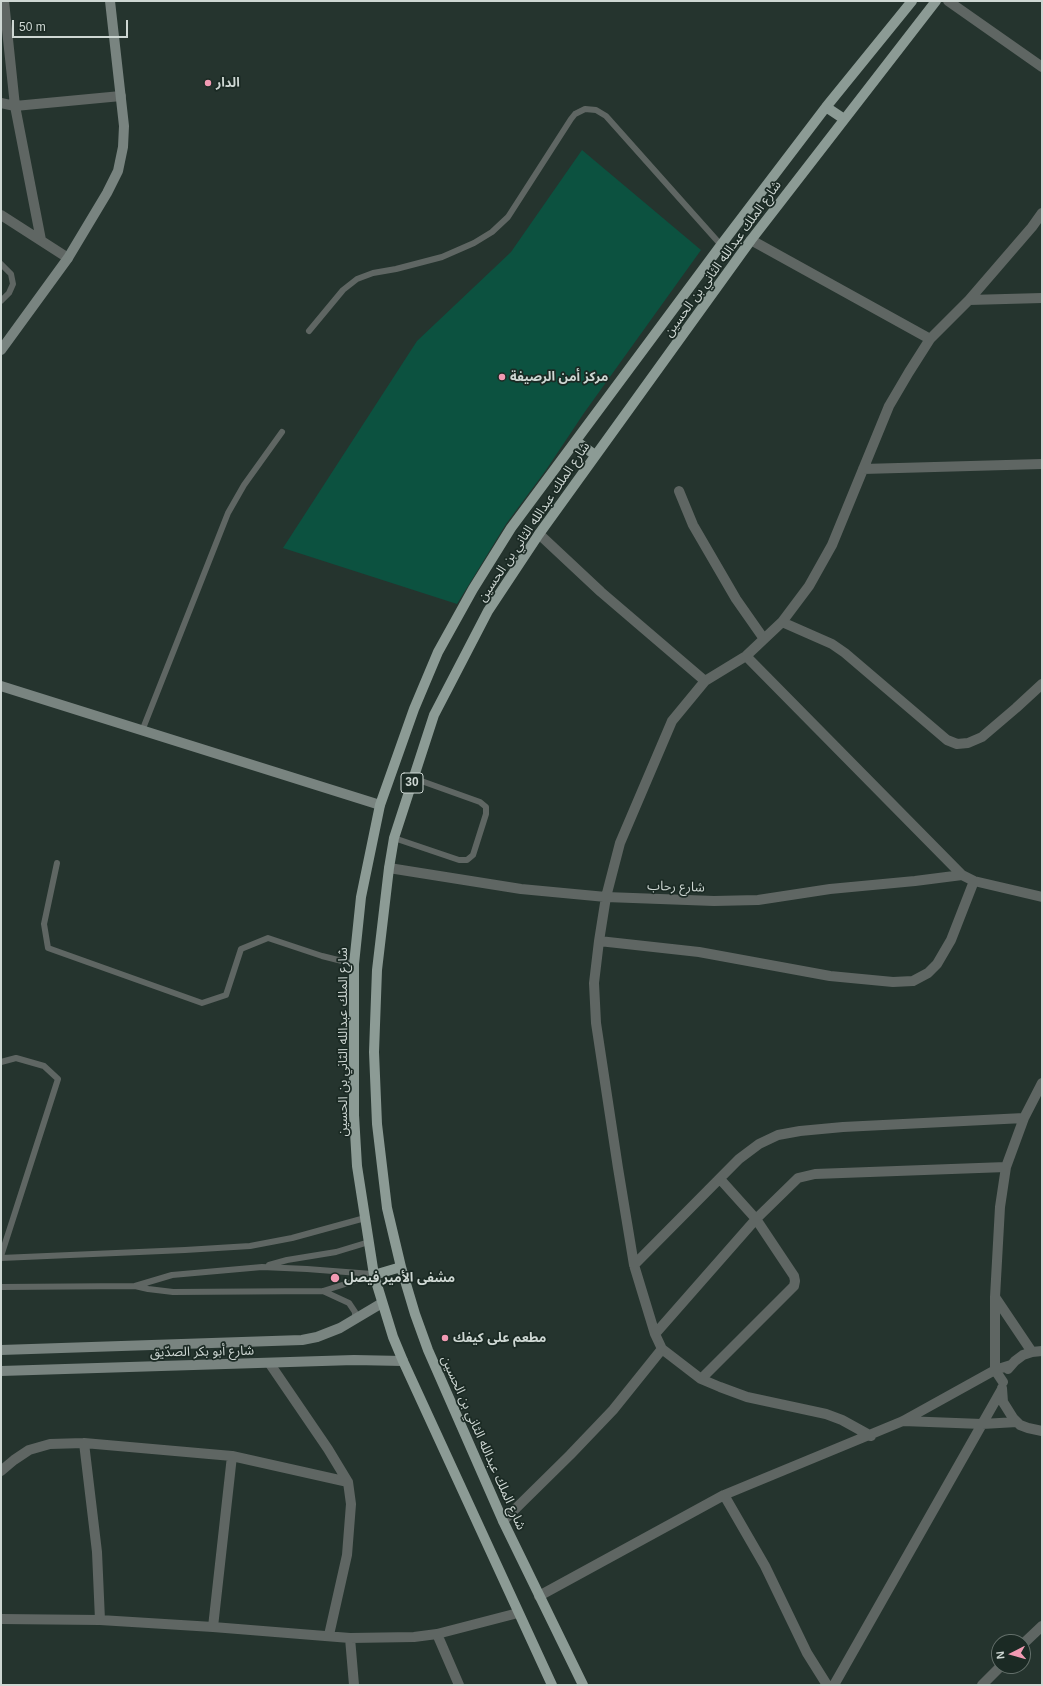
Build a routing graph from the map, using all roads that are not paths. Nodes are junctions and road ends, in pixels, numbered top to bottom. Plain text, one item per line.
1 (4, 1) edge
2 (110, 1) edge
3 (912, 1) edge
4 (936, 1) edge
5 (948, 1) edge
6 (1042, 67) edge
7 (121, 96) junction
8 (1, 103) edge
9 (15, 106) junction
10 (826, 106) junction
11 (844, 119) junction
12 (1042, 212) edge
13 (1, 215) edge
14 (41, 240) junction
15 (752, 240) junction
16 (721, 246) junction
17 (68, 258) junction
18 (1, 264) edge
19 (1042, 298) edge
20 (969, 300) junction
21 (1, 301) edge
22 (309, 331) dead end
23 (930, 339) junction
24 (1, 350) edge
25 (282, 432) dead end
26 (576, 442) junction
27 (595, 455) junction
28 (1042, 464) edge
29 (863, 469) junction
30 (679, 491) dead end
31 (539, 534) junction
32 (782, 622) junction
33 (764, 639) junction
34 (746, 656) junction
35 (705, 681) junction
36 (1042, 684) edge
37 (1, 686) edge
38 (142, 731) junction
39 (413, 778) junction
40 (380, 805) junction
41 (394, 838) junction
42 (56, 863) dead end
43 (389, 868) junction
44 (962, 875) junction
45 (974, 881) junction
46 (606, 897) junction
47 (1042, 897) edge
48 (599, 941) junction
49 (354, 964) junction
50 (1, 1062) edge
51 (1042, 1082) edge
52 (1024, 1118) junction
53 (1006, 1167) junction
54 (720, 1179) junction
55 (365, 1218) junction
56 (756, 1219) junction
57 (370, 1242) junction
58 (1, 1257) edge
59 (634, 1264) junction
60 (262, 1267) junction
61 (401, 1267) junction
62 (374, 1275) junction
63 (135, 1286) junction
64 (1, 1287) edge
65 (324, 1290) junction
66 (995, 1297) junction
67 (382, 1303) junction
68 (355, 1319) junction
69 (655, 1334) junction
70 (662, 1349) junction
71 (1, 1350) edge
72 (1038, 1350) edge
73 (403, 1361) junction
74 (270, 1364) junction
75 (1011, 1364) junction
76 (995, 1370) junction
77 (1, 1371) edge
78 (700, 1379) junction
79 (1002, 1386) junction
80 (903, 1421) junction
81 (1017, 1422) junction
82 (982, 1424) junction
83 (1040, 1432) edge
84 (871, 1436) junction
85 (84, 1443) junction
86 (232, 1456) junction
87 (1, 1471) edge
88 (348, 1482) junction
89 (724, 1495) junction
90 (503, 1521) junction
91 (539, 1596) junction
92 (518, 1612) junction
93 (1, 1619) edge
94 (100, 1620) junction
95 (1042, 1626) edge
96 (213, 1627) junction
97 (437, 1634) junction
98 (329, 1635) junction
99 (1031, 1636) edge
100 (350, 1638) junction
101 (993, 1674) edge
102 (354, 1685) edge
103 (459, 1685) edge
104 (552, 1685) edge
105 (583, 1685) edge
106 (828, 1685) edge
107 (834, 1685) edge
108 (982, 1685) edge

1 - 9 street
2 - 7 street
3 - 10 main road, شارع الملك عبدالله الثاني بن الحسين / 30
4 - 11 main road, شارع الملك عبدالله الثاني بن الحسين / 30
5 - 6 street
7 - 9 street
7 - 17 street
8 - 9 street
9 - 14 street
10 - 11 main road
10 - 16 main road, شارع الملك عبدالله الثاني بن الحسين / 30
11 - 15 main road, شارع الملك عبدالله الثاني بن الحسين / 30
12 - 20 street
13 - 14 street
14 - 17 street
15 - 23 street
15 - 27 main road, شارع الملك عبدالله الثاني بن الحسين / 30
16 - 22 lane
16 - 26 main road, شارع الملك عبدالله الثاني بن الحسين / 30
17 - 24 street
18 - 21 lane
19 - 20 street
20 - 23 street
23 - 29 street
25 - 38 lane
26 - 27 main road
26 - 40 main road, شارع الملك عبدالله الثاني بن الحسين / 30
27 - 31 main road, شارع الملك عبدالله الثاني بن الحسين / 30
28 - 29 street
29 - 32 street
30 - 33 street
31 - 35 street
31 - 39 main road, شارع الملك عبدالله الثاني بن الحسين / 30
32 - 33 street
32 - 36 street
33 - 34 street
34 - 35 street
34 - 44 street
35 - 46 street
37 - 38 street
38 - 40 street
39 - 41 main road, شارع الملك عبدالله الثاني بن الحسين / 30
39 - 41 lane
40 - 49 main road, شارع الملك عبدالله الثاني بن الحسين / 30
41 - 43 main road, شارع الملك عبدالله الثاني بن الحسين / 30
42 - 49 lane
43 - 46 street, شارع رحاب
43 - 61 main road, شارع الملك عبدالله الثاني بن الحسين / 30
44 - 45 street
44 - 46 street, شارع رحاب
45 - 47 street
45 - 48 street
46 - 48 street
48 - 59 street
49 - 55 main road, شارع الملك عبدالله الثاني بن الحسين / 30
50 - 58 lane
51 - 52 street
52 - 53 street
52 - 54 street
53 - 56 street
53 - 66 street
54 - 56 street
54 - 59 street
55 - 57 main road, شارع الملك عبدالله الثاني بن الحسين / 30
55 - 58 lane
56 - 69 street
56 - 78 street
57 - 60 lane
57 - 62 main road, شارع الملك عبدالله الثاني بن الحسين / 30
59 - 69 street
60 - 62 lane
60 - 63 lane
61 - 62 main road
61 - 90 main road, شارع الملك عبدالله الثاني بن الحسين / 30
62 - 65 lane
62 - 67 main road, شارع الملك عبدالله الثاني بن الحسين / 30
63 - 64 lane
63 - 65 lane
65 - 68 lane
66 - 72 street
66 - 76 street
67 - 68 street, شارع أبو بكر الصدّيق
67 - 73 main road, شارع الملك عبدالله الثاني بن الحسين / 30
68 - 71 street, شارع أبو بكر الصدّيق
69 - 70 street
70 - 78 street
70 - 90 street
72 - 75 street
73 - 74 street, شارع أبو بكر الصدّيق
73 - 92 main road, شارع الملك عبدالله الثاني بن الحسين / 30
74 - 77 street, شارع أبو بكر الصدّيق
74 - 88 street
75 - 76 street
75 - 79 street
76 - 79 street
76 - 80 street
78 - 84 street
79 - 81 street
79 - 82 street
80 - 82 street
80 - 84 street
81 - 82 street
81 - 83 street
82 - 107 street
84 - 89 street
85 - 86 street
85 - 87 street
85 - 94 street
86 - 88 street
86 - 96 street
88 - 98 street
89 - 91 street
89 - 106 street
90 - 91 main road, شارع الملك عبدالله الثاني بن الحسين / 30
91 - 105 main road, شارع الملك عبدالله الثاني بن الحسين / 30
92 - 97 street
92 - 104 main road, شارع الملك عبدالله الثاني بن الحسين / 30
93 - 94 street
94 - 96 street
95 - 99 street
96 - 98 street
97 - 100 street
97 - 103 street
98 - 100 street
100 - 102 street
101 - 108 street

